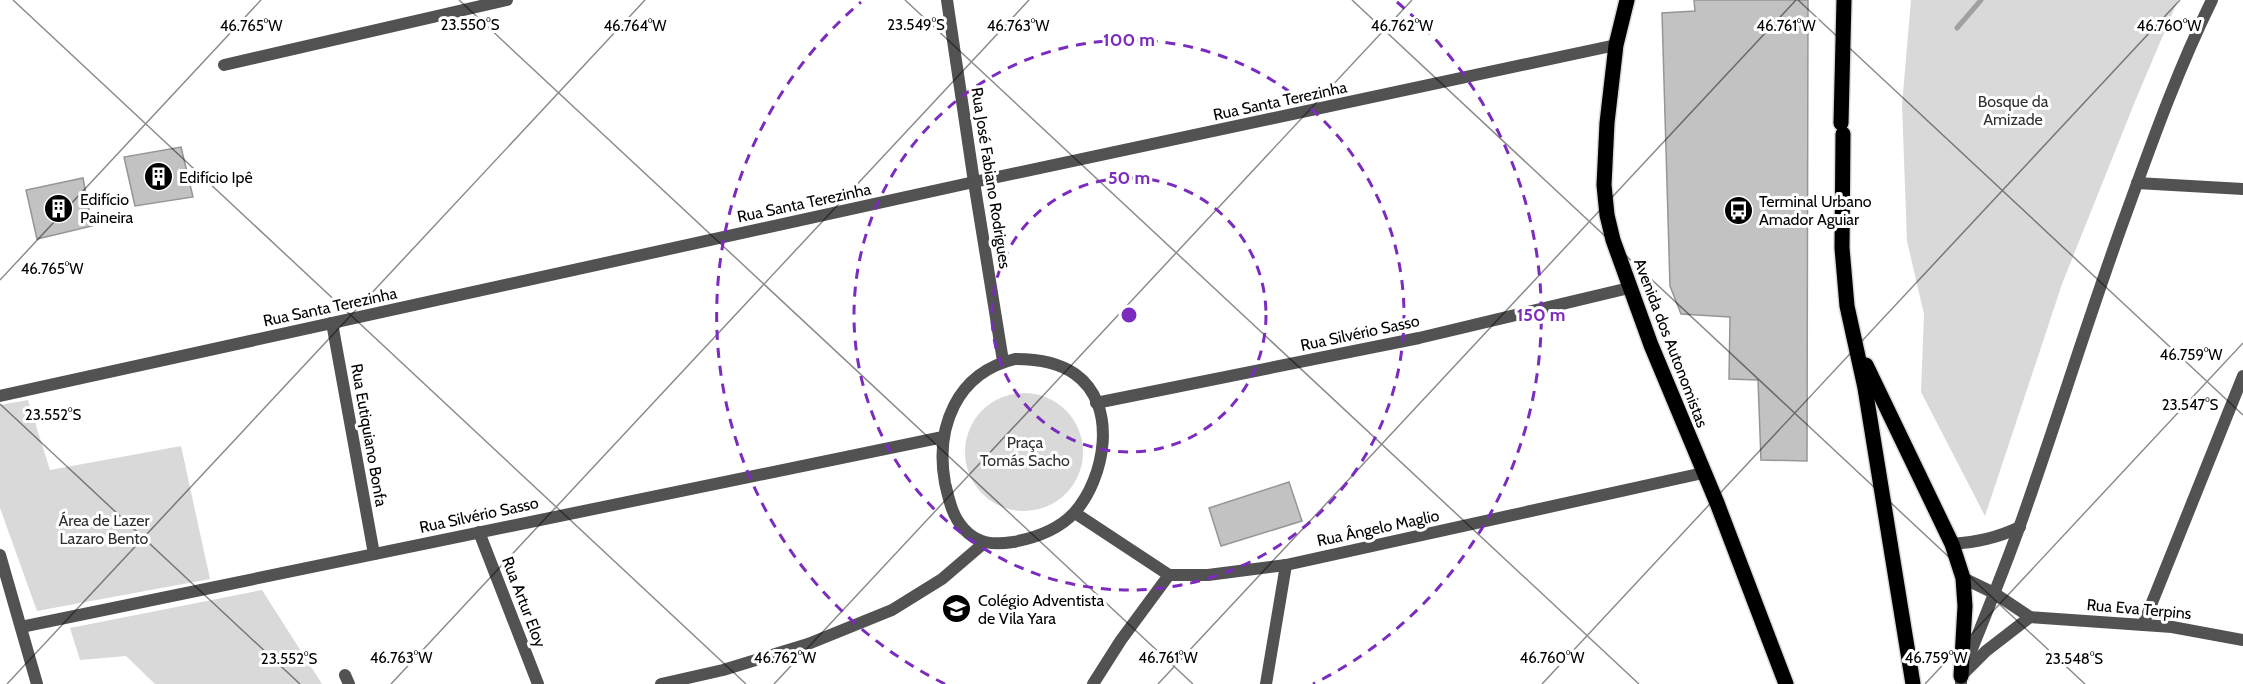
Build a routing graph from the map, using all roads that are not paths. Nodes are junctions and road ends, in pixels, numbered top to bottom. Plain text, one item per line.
1 (507, 0) edge
2 (947, 0) edge
3 (1627, 0) edge
4 (1844, 0) edge
5 (2212, 0) edge
6 (1616, 45) junction
7 (224, 65) dead end
8 (974, 182) junction
9 (2137, 183) junction
10 (2243, 189) edge
11 (1629, 288) junction
12 (332, 323) junction
13 (1857, 346) junction
14 (1003, 362) junction
15 (2243, 376) edge
16 (0, 396) edge
17 (1096, 403) junction
18 (943, 437) junction
19 (1703, 473) junction
20 (1074, 513) junction
21 (2020, 527) junction
22 (479, 532) junction
23 (984, 543) junction
24 (1952, 543) junction
25 (374, 554) junction
26 (0, 555) edge
27 (1286, 565) junction
28 (1169, 575) junction
29 (1963, 578) junction
30 (1994, 593) junction
31 (2030, 617) junction
32 (2142, 625) junction
33 (21, 627) junction
34 (2243, 640) edge
35 (1961, 680) edge
36 (37, 684) edge
37 (538, 684) edge
38 (662, 684) edge
39 (1093, 684) edge
40 (1266, 684) edge
41 (1785, 684) edge
42 (1913, 684) edge

1 - 7 street
2 - 8 street, Rua José Fabiano Rodrigues
3 - 6 main road, Avenida dos Autonomistas
4 - 13 main road
5 - 9 street
6 - 8 street, Rua Santa Terezinha
6 - 11 main road, Avenida dos Autonomistas
8 - 12 street, Rua Santa Terezinha
8 - 14 street, Rua José Fabiano Rodrigues
9 - 10 street
9 - 21 street
11 - 17 street, Rua Silvério Sasso
11 - 19 main road, Avenida dos Autonomistas
12 - 16 street, Rua Santa Terezinha
12 - 25 street, Rua Eutiquiano Bonfa
13 - 24 main road
13 - 42 main road
14 - 17 street
14 - 18 street
15 - 32 street
17 - 20 street
18 - 22 street, Rua Silvério Sasso
18 - 23 street
19 - 27 street, Rua Ângelo Maglio
19 - 41 main road, Avenida dos Autonomistas
20 - 23 street
20 - 28 street
21 - 24 street
21 - 30 street
22 - 25 street, Rua Silvério Sasso
22 - 37 street, Rua Artur Eloy
23 - 38 street
24 - 29 main road
25 - 33 street, Rua Silvério Sasso
26 - 33 street
27 - 28 street, Rua Ângelo Maglio
27 - 40 street
28 - 39 street
29 - 30 street, Rua Eva Terpins
29 - 35 main road
30 - 31 street, Rua Eva Terpins
30 - 35 street
31 - 32 street, Rua Eva Terpins
31 - 35 street
32 - 34 street, Rua Eva Terpins
33 - 36 street

